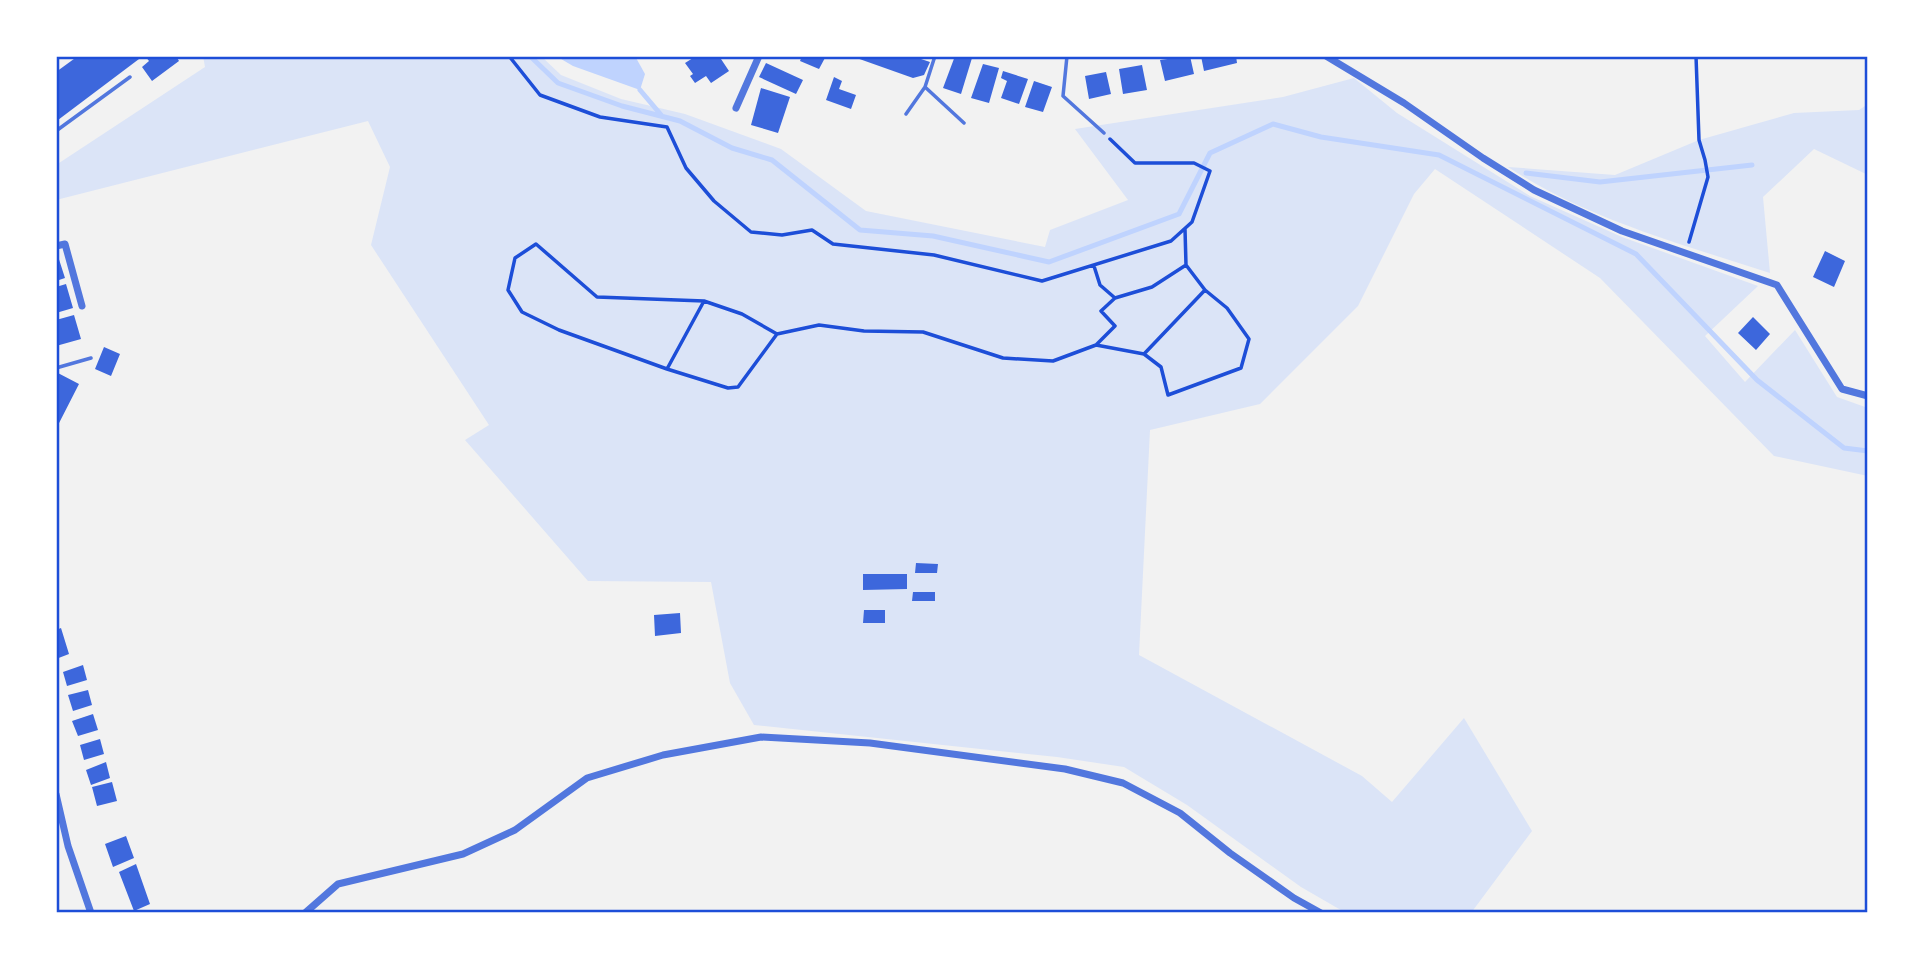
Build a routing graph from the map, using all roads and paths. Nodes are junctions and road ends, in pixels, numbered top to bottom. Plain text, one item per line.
1 (509, 56) edge
2 (759, 56) edge
3 (935, 56) edge
4 (1067, 56) edge
5 (1326, 56) edge
6 (1696, 56) edge
7 (130, 77) dead end
8 (925, 87) junction
9 (736, 108) dead end
10 (906, 114) dead end
11 (964, 122) dead end
12 (56, 131) edge
13 (1104, 133) joint
14 (1185, 229) junction
15 (56, 246) edge
16 (1688, 246) dead end
17 (1186, 265) junction
18 (1094, 266) dead end
19 (1205, 290) junction
20 (1115, 298) junction
21 (704, 301) junction
22 (82, 306) dead end
23 (777, 334) junction
24 (1096, 345) junction
25 (1144, 354) junction
26 (91, 358) dead end
27 (56, 368) edge
28 (667, 369) junction
29 (1868, 396) edge
30 (56, 794) edge
31 (91, 913) edge
32 (304, 913) edge
33 (1321, 913) edge

1 - 14 path
2 - 9 street
3 - 8 lane
4 - 13 lane
5 - 29 street
6 - 16 path
7 - 12 lane
8 - 10 lane
8 - 11 lane
13 - 14 path
14 - 17 path
15 - 22 street
17 - 19 path
17 - 20 path
18 - 20 path
19 - 25 path
19 - 25 path
20 - 24 path
21 - 23 path
21 - 28 path
21 - 28 path
23 - 24 path
23 - 28 path
24 - 25 path
26 - 27 lane
30 - 31 street
32 - 33 street

